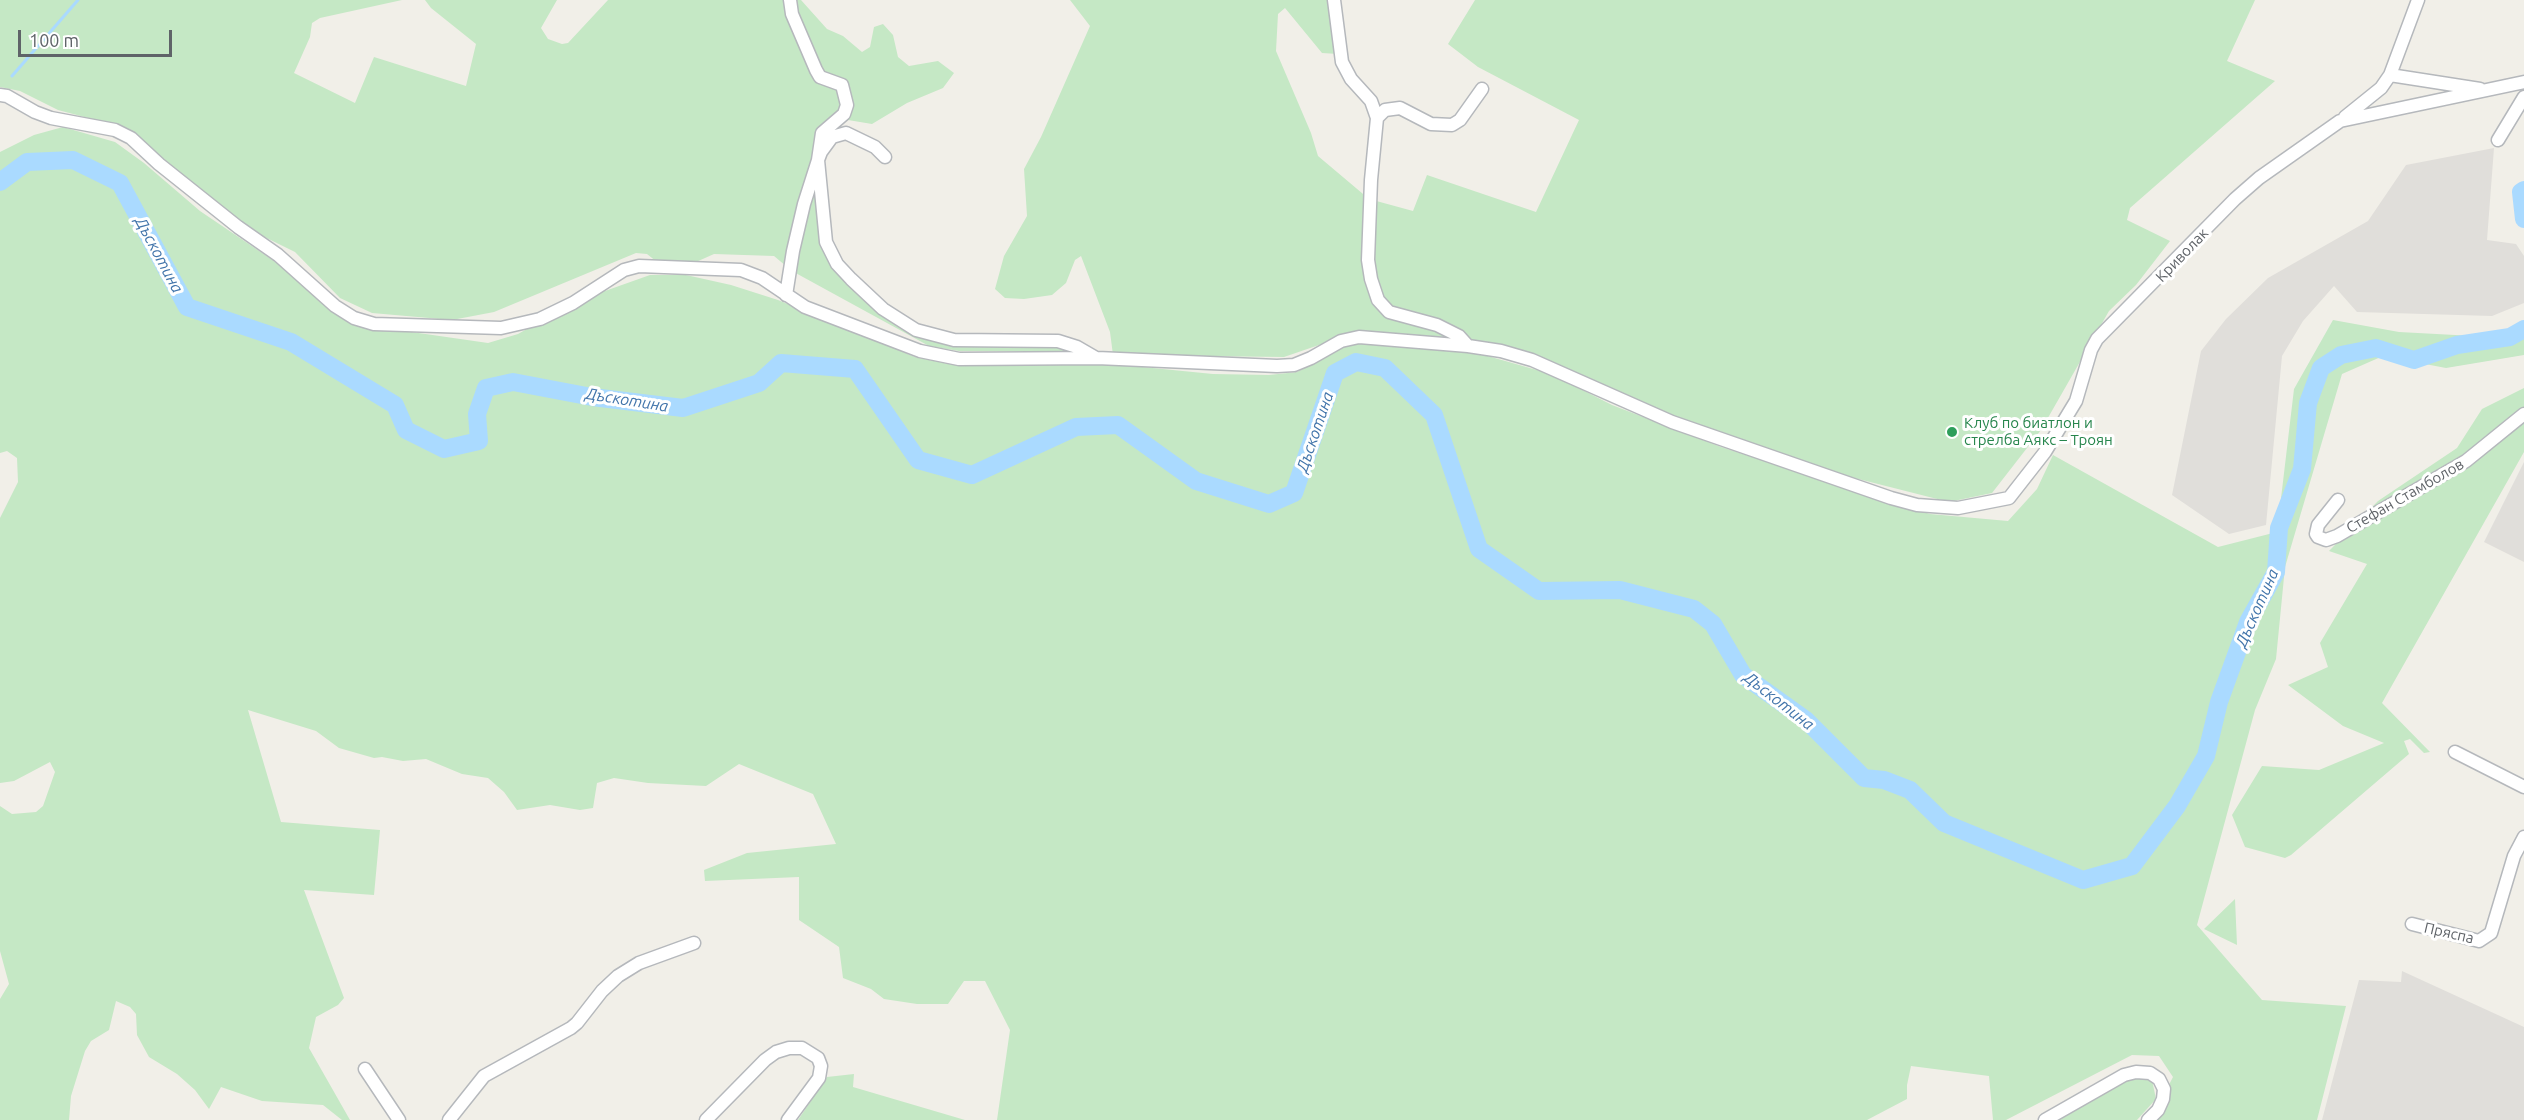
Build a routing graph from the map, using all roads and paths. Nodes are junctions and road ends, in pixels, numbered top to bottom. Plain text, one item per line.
1 (790, 0) edge
2 (1334, 0) edge
3 (2418, 0) edge
4 (2390, 75) junction
5 (2524, 85) edge
6 (1482, 89) dead end
7 (2488, 90) junction
8 (0, 95) edge
9 (2524, 97) edge
10 (1377, 118) junction
11 (2340, 121) junction
12 (2498, 140) dead end
13 (885, 157) dead end
14 (818, 160) junction
15 (786, 295) junction
16 (1468, 346) junction
17 (1097, 358) junction
18 (2524, 414) edge
19 (2338, 500) dead end
20 (2455, 752) dead end
21 (2524, 787) edge
22 (2524, 837) edge
23 (2412, 924) dead end
24 (694, 943) dead end
25 (365, 1070) dead end
26 (399, 1120) edge
27 (449, 1120) edge
28 (706, 1120) edge
29 (788, 1120) edge
30 (2045, 1120) edge
31 (2148, 1120) edge

1 - 14 street
2 - 10 street
3 - 4 street
4 - 7 street
4 - 11 street
5 - 7 street, Криволак
6 - 10 street
7 - 11 street, Криволак
8 - 15 street, Криволак
9 - 12 street
10 - 16 street
11 - 16 street, Криволак
13 - 14 street
14 - 15 street
14 - 17 street
15 - 17 street, Криволак
16 - 17 street, Криволак
18 - 19 street, Стефан Стамболов
20 - 21 street
22 - 23 street, Пряспа
24 - 27 street
25 - 26 street
28 - 29 street
30 - 31 street

